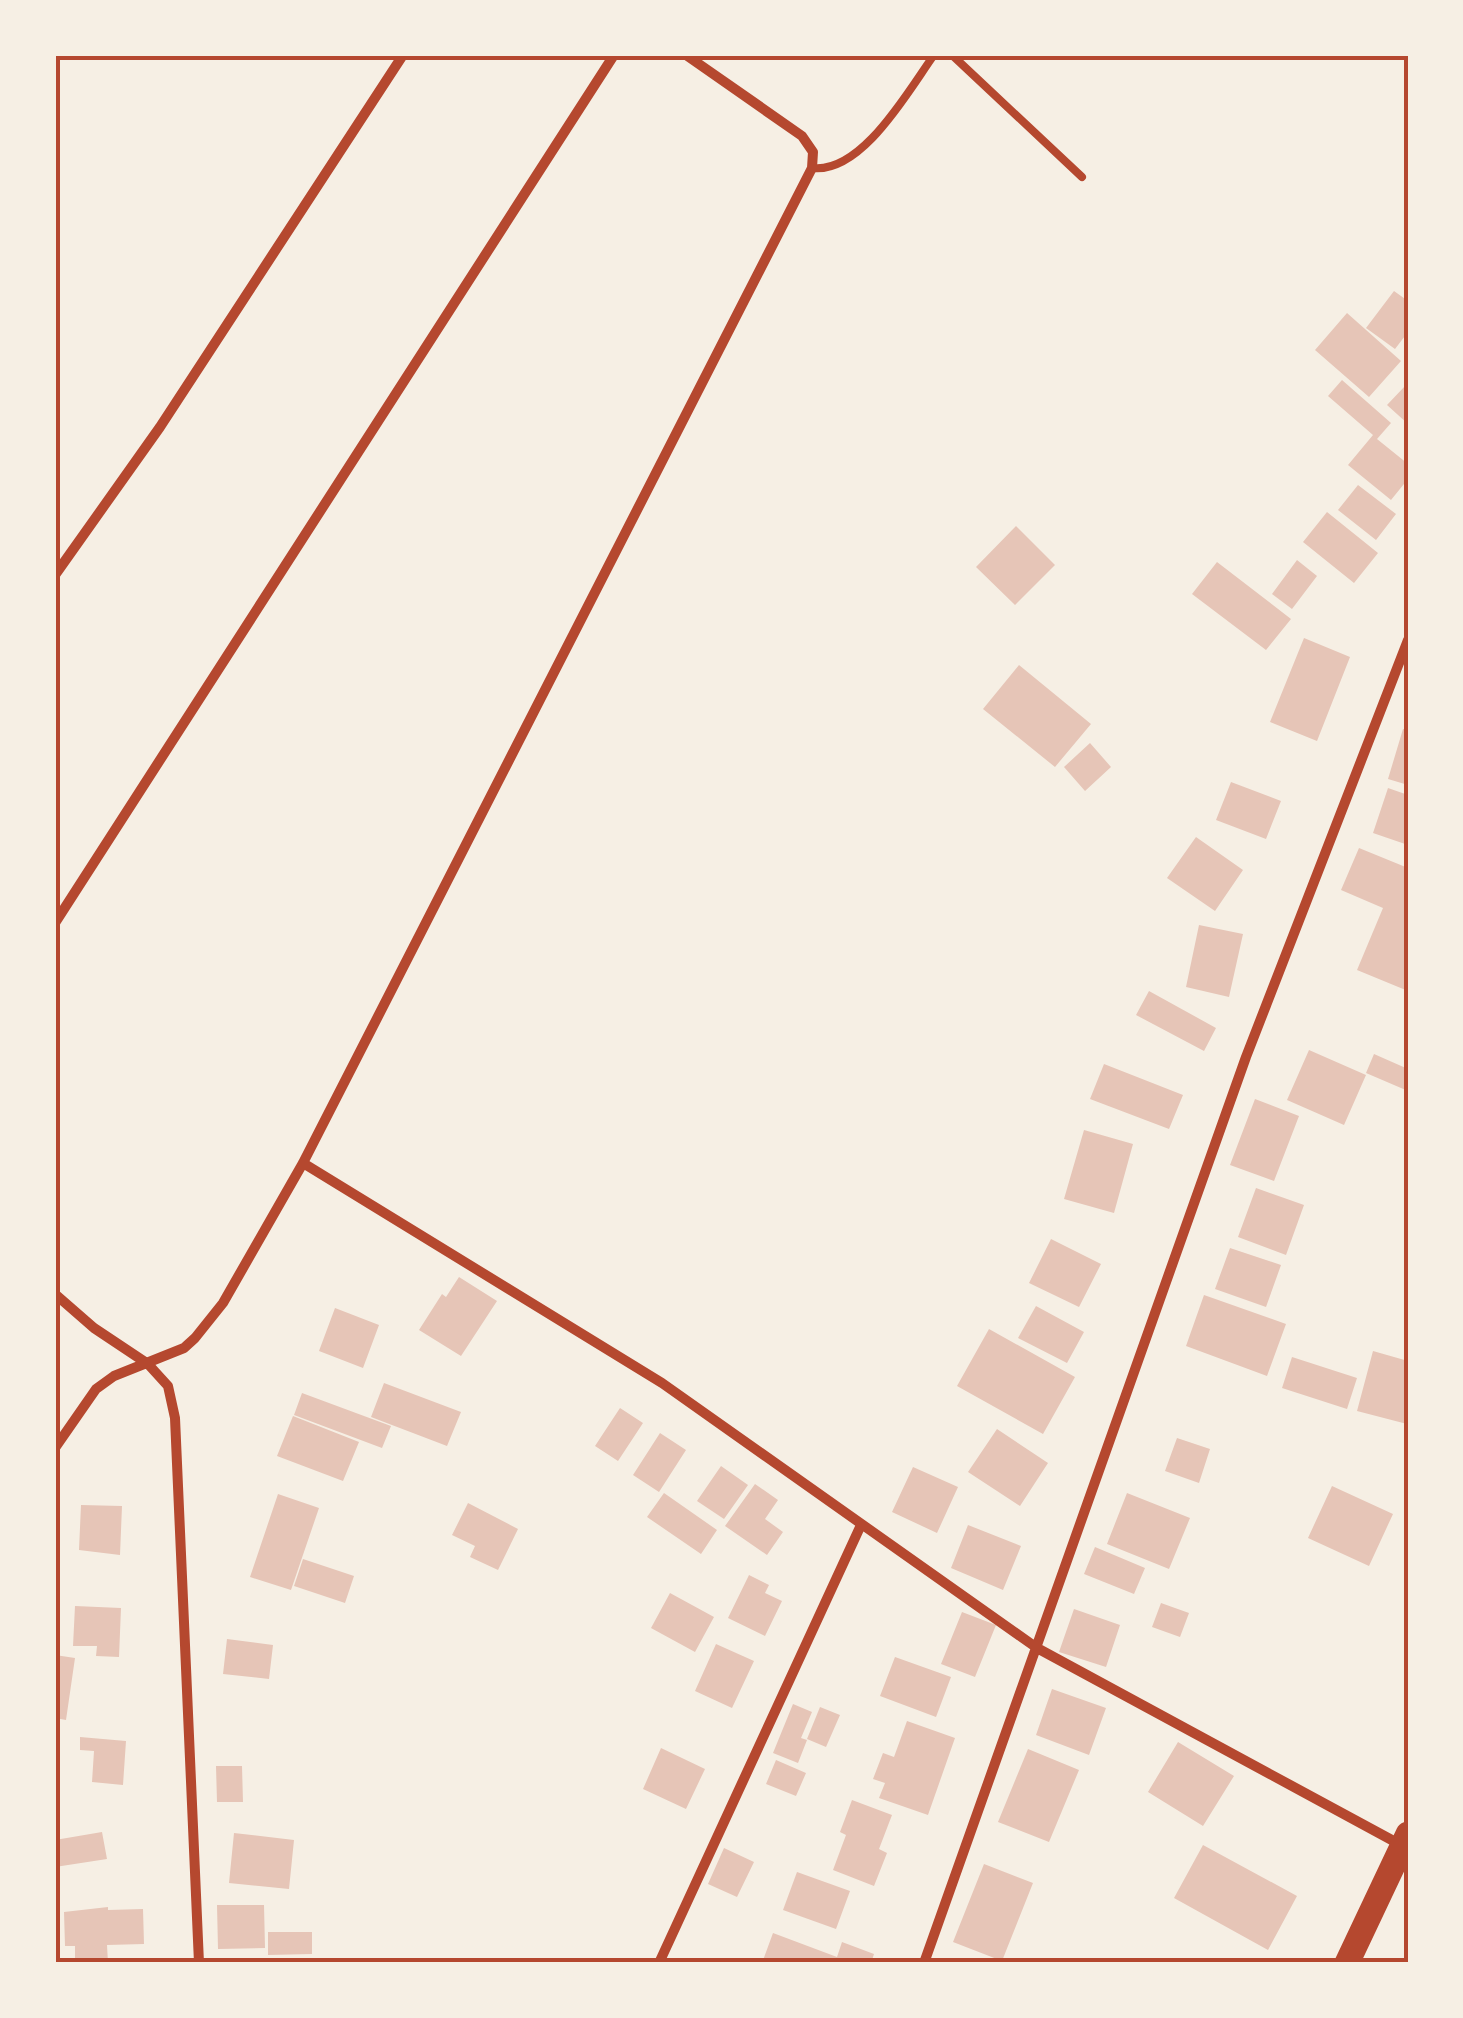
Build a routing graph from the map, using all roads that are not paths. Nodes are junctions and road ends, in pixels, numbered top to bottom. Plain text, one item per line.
1 (403, 55) edge
2 (614, 55) edge
3 (686, 55) edge
4 (934, 55) edge
5 (952, 55) edge
6 (812, 168) junction
7 (1082, 178) dead end
8 (55, 575) edge
9 (1408, 640) edge
10 (55, 923) edge
11 (303, 1163) junction
12 (55, 1294) edge
13 (148, 1364) junction
14 (55, 1448) edge
15 (861, 1525) junction
16 (1038, 1648) junction
17 (1405, 1840) edge
18 (199, 1963) edge
19 (659, 1963) edge
20 (924, 1963) edge
21 (1347, 1963) edge

1 - 8 street
2 - 10 street
3 - 6 street
4 - 6 lane
5 - 7 lane
6 - 11 street
9 - 16 street
11 - 13 street
11 - 15 street
12 - 13 street
13 - 14 street
13 - 18 street
15 - 16 street
15 - 19 street
16 - 17 street
16 - 20 street
17 - 21 main road

